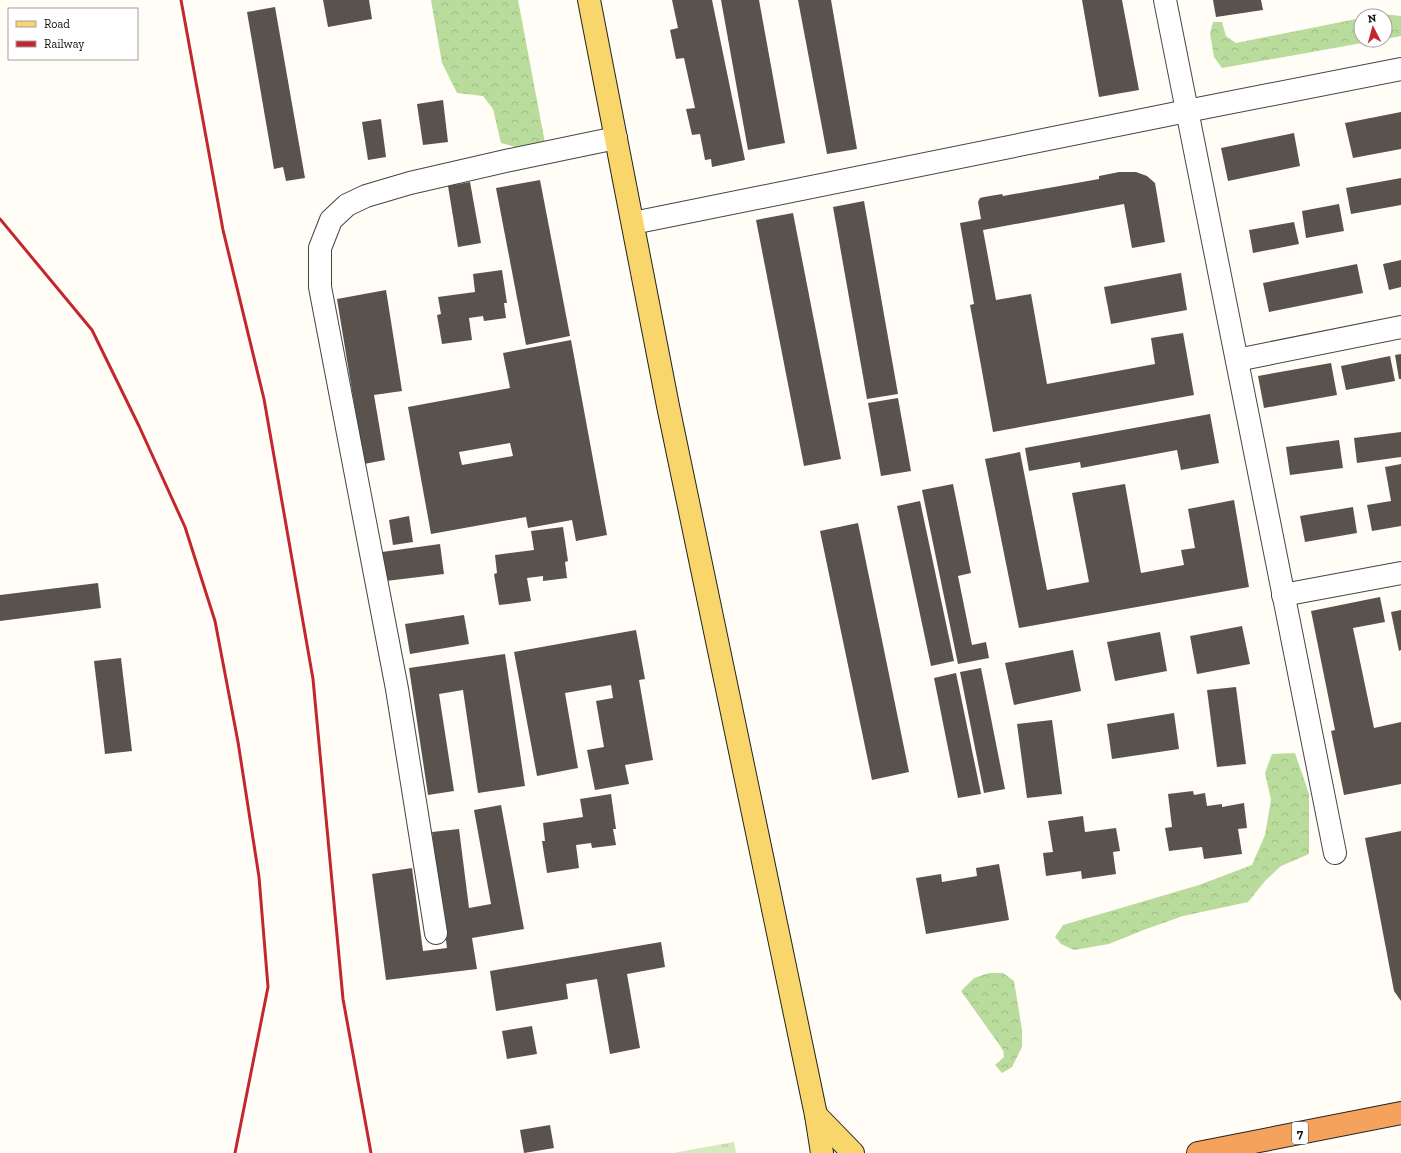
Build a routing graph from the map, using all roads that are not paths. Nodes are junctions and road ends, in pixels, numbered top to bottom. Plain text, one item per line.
1 (589, 0) edge
2 (1165, 0) edge
3 (1401, 69) edge
4 (1187, 111) junction
5 (616, 138) junction
6 (633, 223) junction
7 (1401, 327) edge
8 (1237, 360) junction
9 (1401, 573) edge
10 (1283, 595) junction
11 (1335, 853) dead end
12 (436, 933) dead end
13 (1401, 1113) edge
14 (816, 1115) junction
15 (822, 1153) edge
16 (853, 1153) edge
17 (1198, 1153) edge

1 - 5 main road
2 - 4 street
3 - 4 street
4 - 6 street
4 - 8 street
5 - 6 main road
5 - 12 street
6 - 14 main road
7 - 8 street
8 - 10 street
9 - 10 street
10 - 11 street
13 - 17 highway, 7
14 - 15 main road
14 - 16 main road

